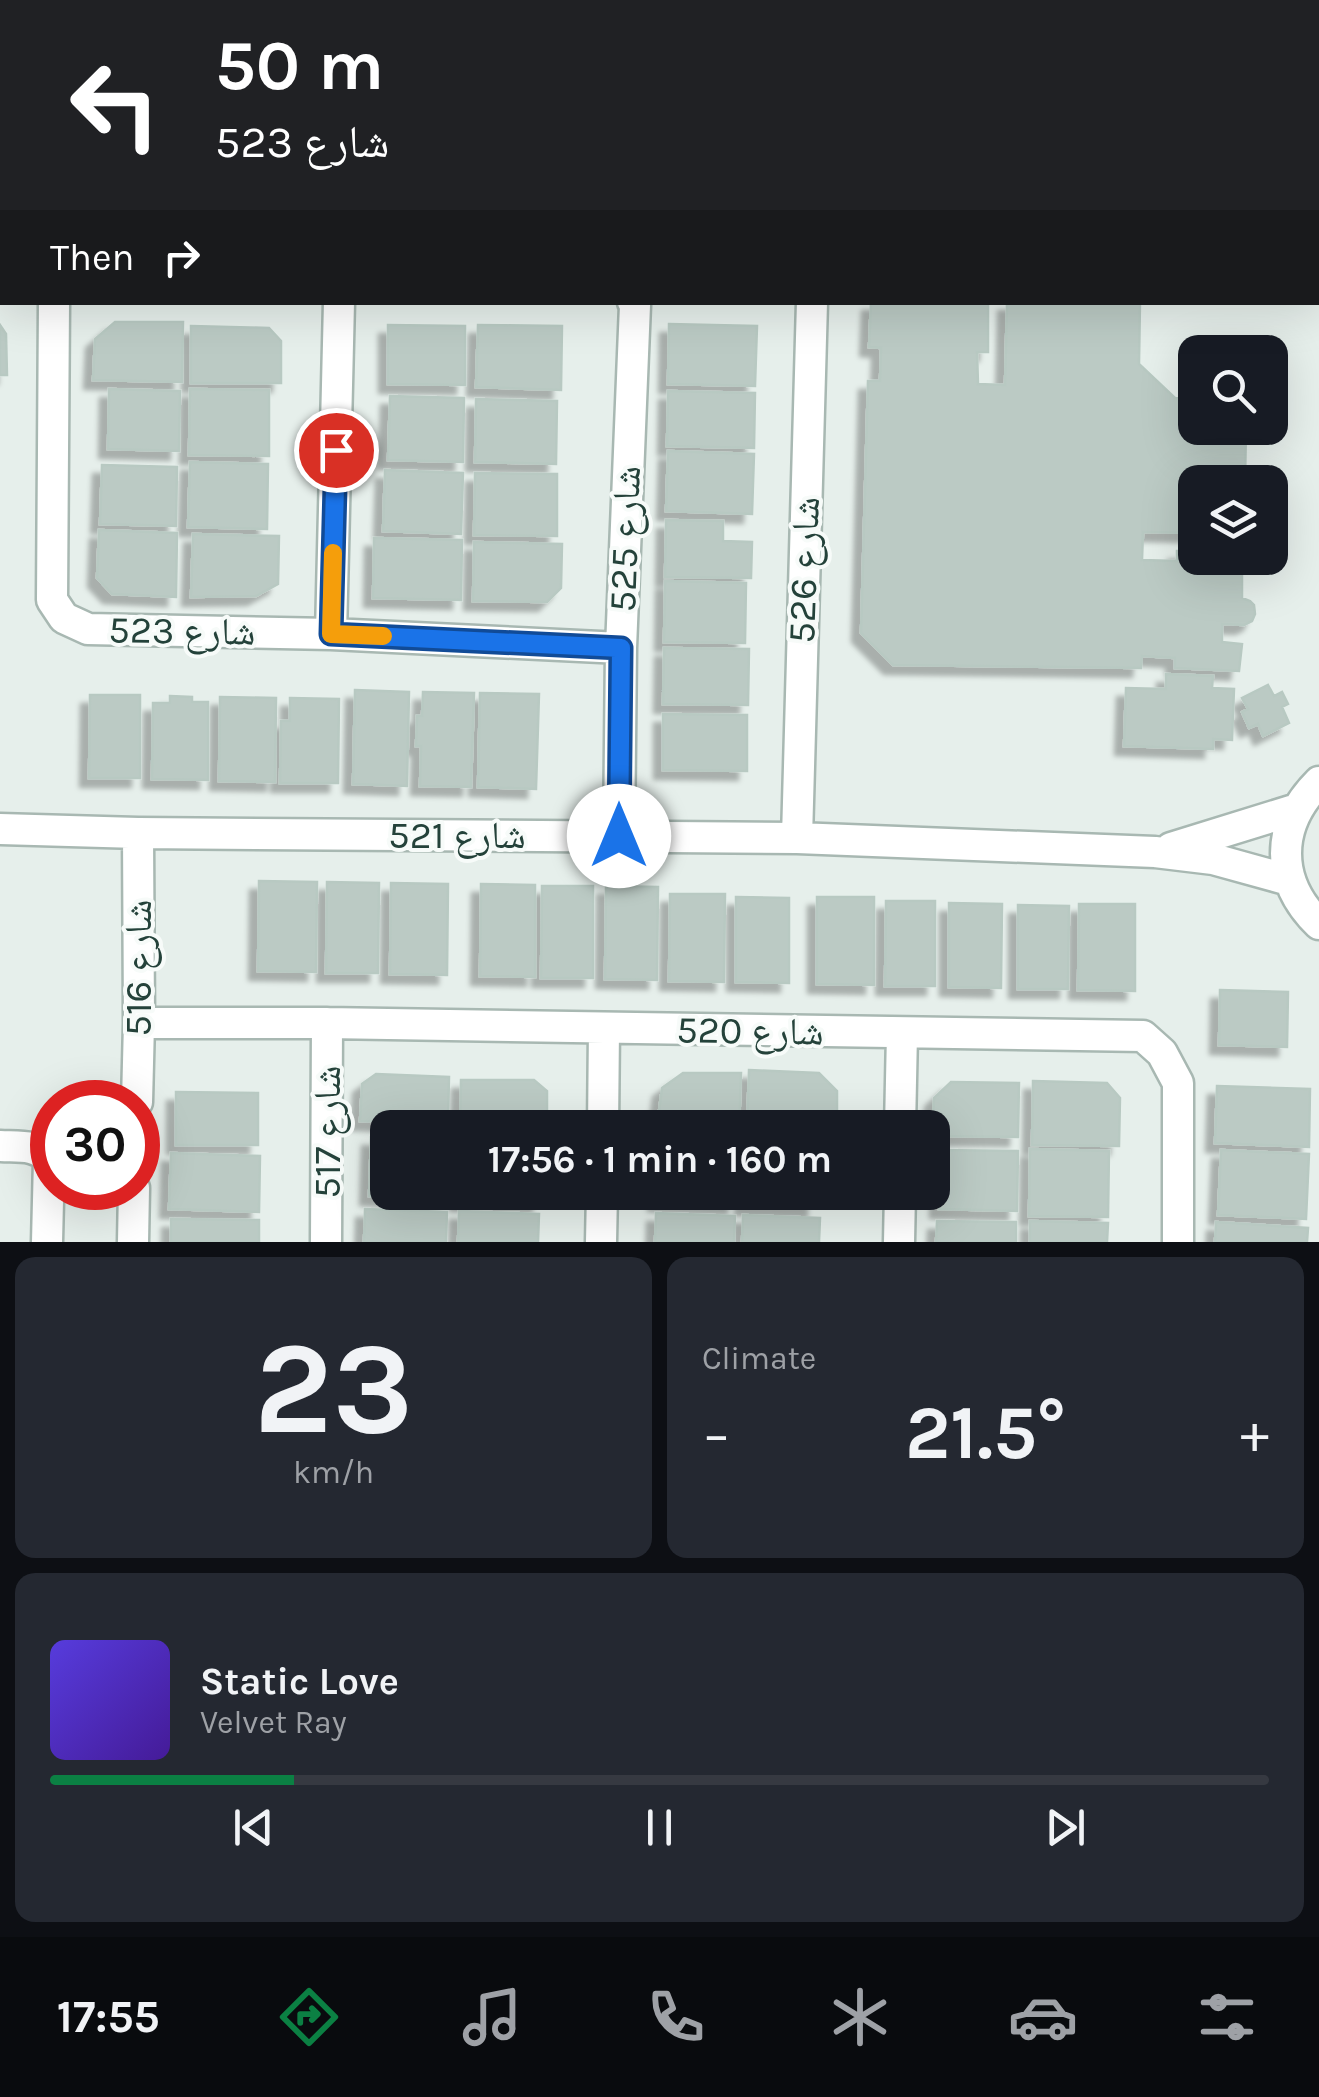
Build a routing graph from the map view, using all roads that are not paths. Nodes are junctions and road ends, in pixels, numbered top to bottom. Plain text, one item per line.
1 (54, 305) edge
2 (340, 305) edge
3 (633, 305) edge
4 (812, 305) edge
5 (331, 634) junction
6 (621, 648) junction
7 (1319, 782) edge
8 (1297, 809) junction
9 (0, 829) edge
10 (138, 833) junction
11 (619, 836) junction
12 (797, 838) junction
13 (1155, 852) junction
14 (1289, 880) junction
15 (1315, 926) edge
16 (139, 1023) junction
17 (328, 1023) junction
18 (604, 1028) junction
19 (902, 1033) junction
20 (137, 1080) edge
21 (602, 1110) edge
22 (900, 1110) edge
23 (0, 1146) edge
24 (134, 1210) edge
25 (602, 1210) edge
26 (900, 1210) edge
27 (47, 1242) edge
28 (133, 1242) edge
29 (326, 1242) edge
30 (601, 1242) edge
31 (899, 1242) edge
32 (1178, 1242) edge

1 - 5 street, شارع 523
2 - 5 street
3 - 6 street, شارع 525
4 - 12 street, شارع 526
5 - 6 street, شارع 523
6 - 11 street, شارع 525
7 - 8 street
8 - 13 street, شارع 521
8 - 14 street
9 - 10 street, شارع 521
10 - 11 street, شارع 521
10 - 16 street, شارع 516
11 - 12 street, شارع 521
12 - 13 street, شارع 521
13 - 14 street, شارع 521
14 - 15 street
16 - 17 street, شارع 520
16 - 20 street, شارع 516
17 - 18 street, شارع 520
17 - 29 street, شارع 517
18 - 19 street, شارع 520
18 - 21 street
19 - 22 street
19 - 32 street, شارع 520
23 - 27 street
24 - 28 street
25 - 30 street
26 - 31 street

